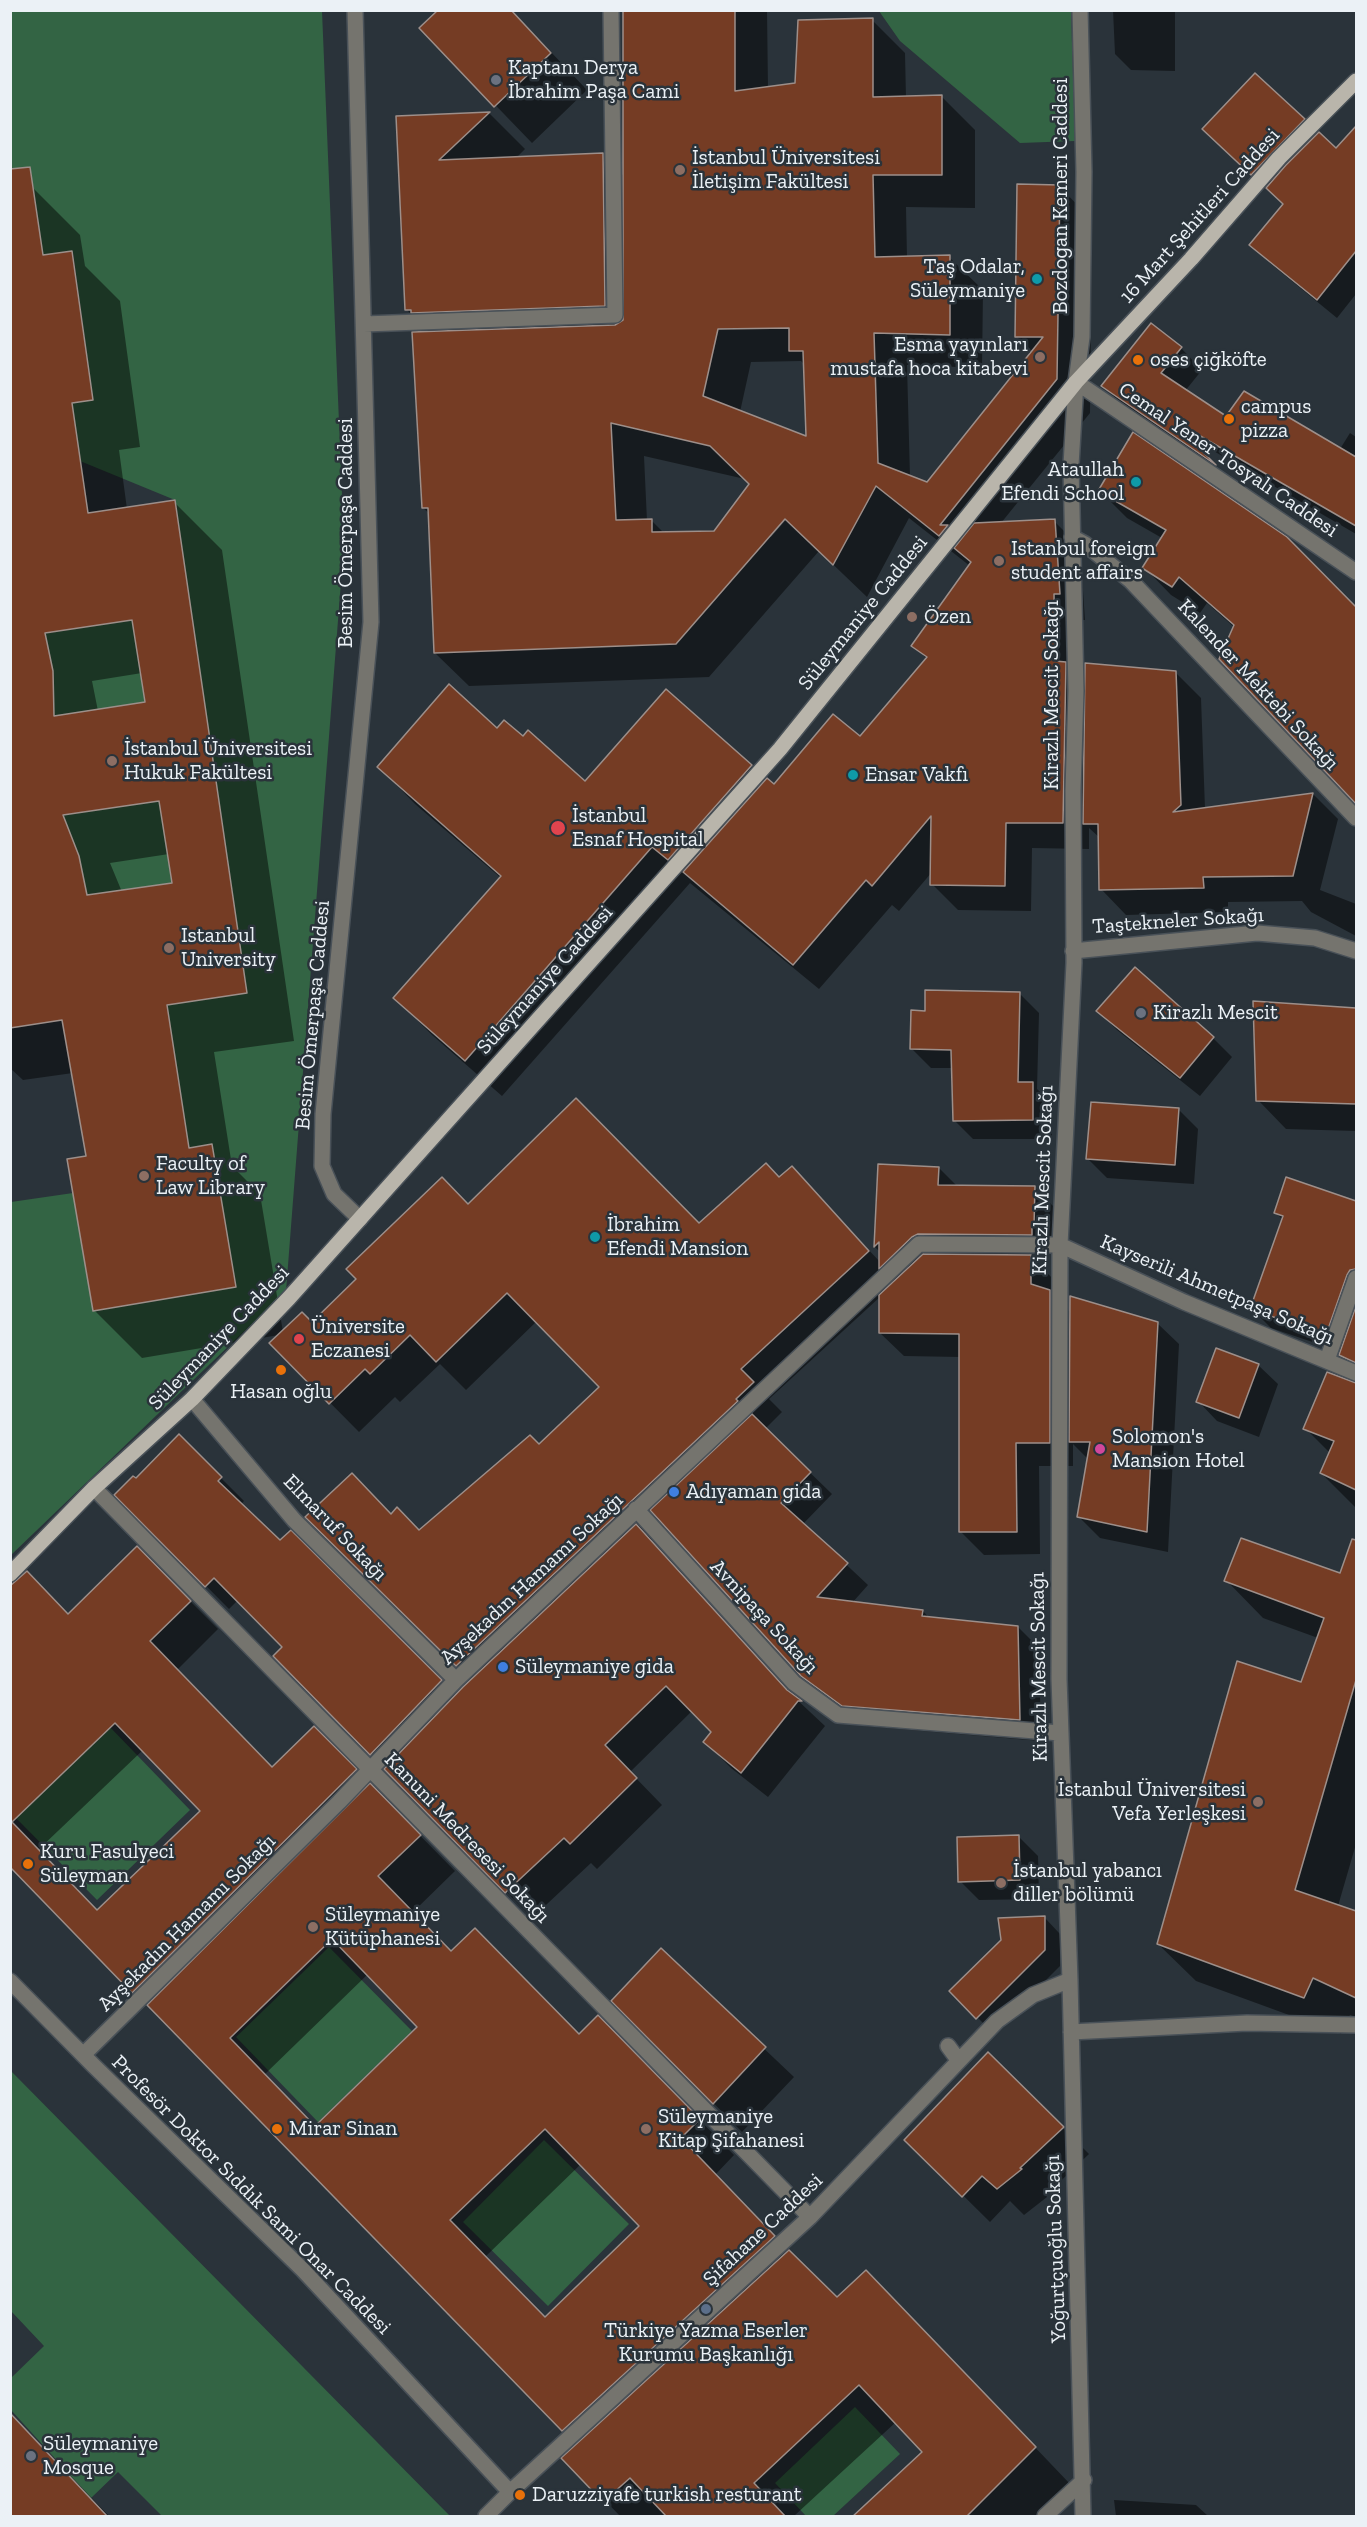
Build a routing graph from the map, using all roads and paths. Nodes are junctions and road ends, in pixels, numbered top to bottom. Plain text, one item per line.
1 (355, 10) edge
2 (611, 10) edge
3 (1080, 10) edge
4 (1356, 81) edge
5 (364, 324) junction
6 (1076, 382) junction
7 (1072, 537) junction
8 (1356, 572) edge
9 (1356, 819) edge
10 (1074, 951) junction
11 (1356, 951) edge
12 (360, 1219) junction
13 (1060, 1245) junction
14 (1356, 1278) edge
15 (1327, 1360) junction
16 (1356, 1373) edge
17 (192, 1399) junction
18 (94, 1488) junction
19 (636, 1509) junction
20 (10, 1574) edge
21 (456, 1680) junction
22 (1060, 1733) junction
23 (370, 1769) junction
24 (1070, 1980) junction
25 (10, 1981) edge
26 (1356, 2025) edge
27 (1071, 2032) junction
28 (948, 2046) dead end
29 (83, 2055) junction
30 (959, 2061) junction
31 (810, 2217) junction
32 (1084, 2480) junction
33 (510, 2492) junction
34 (486, 2517) edge
35 (1045, 2517) edge
36 (1083, 2517) edge

1 - 5 street, Besim Ömerpaşa Caddesi
2 - 5 street
3 - 6 street, Bozdogan Kemeri Caddesi
4 - 6 main road, 16 Mart Şehitleri Caddesi
5 - 12 street, Besim Ömerpaşa Caddesi
6 - 7 street, Kirazlı Mescit Sokağı
6 - 8 street, Cemal Yener Tosyalı Caddesi
6 - 12 main road, Süleymaniye Caddesi
7 - 9 street, Kalender Mektebi Sokağı
7 - 10 street, Kirazlı Mescit Sokağı
10 - 11 street, Taştekneler Sokağı
10 - 13 street, Kirazlı Mescit Sokağı
12 - 17 main road, Süleymaniye Caddesi
13 - 15 street, Kayserili Ahmetpaşa Sokağı
13 - 19 street, Ayşekadın Hamamı Sokağı
13 - 22 street, Kirazlı Mescit Sokağı
14 - 15 street
15 - 16 street, Kayserili Ahmetpaşa Sokağı
17 - 18 main road, Süleymaniye Caddesi
17 - 21 street, Elmaruf Sokağı
18 - 20 main road, Süleymaniye Caddesi
18 - 23 street, Kanuni Medresesi Sokağı
19 - 21 street, Ayşekadın Hamamı Sokağı
19 - 22 street, Avnipaşa Sokağı
21 - 23 street, Ayşekadın Hamamı Sokağı
22 - 24 street, Kirazlı Mescit Sokağı
23 - 29 street, Ayşekadın Hamamı Sokağı
23 - 31 street, Kanuni Medresesi Sokağı
24 - 27 street, Yoğurtçuoğlu Sokağı
24 - 30 street, Şifahane Caddesi
25 - 29 street, Profesör Doktor Sıddık Sami Onar Caddesi
26 - 27 street
27 - 32 street, Yoğurtçuoğlu Sokağı
28 - 30 street
29 - 33 street, Profesör Doktor Sıddık Sami Onar Caddesi
30 - 31 street, Şifahane Caddesi
31 - 33 street, Şifahane Caddesi
32 - 35 street
32 - 36 street, Yoğurtçuoğlu Sokağı
33 - 34 street, Şifahane Caddesi

